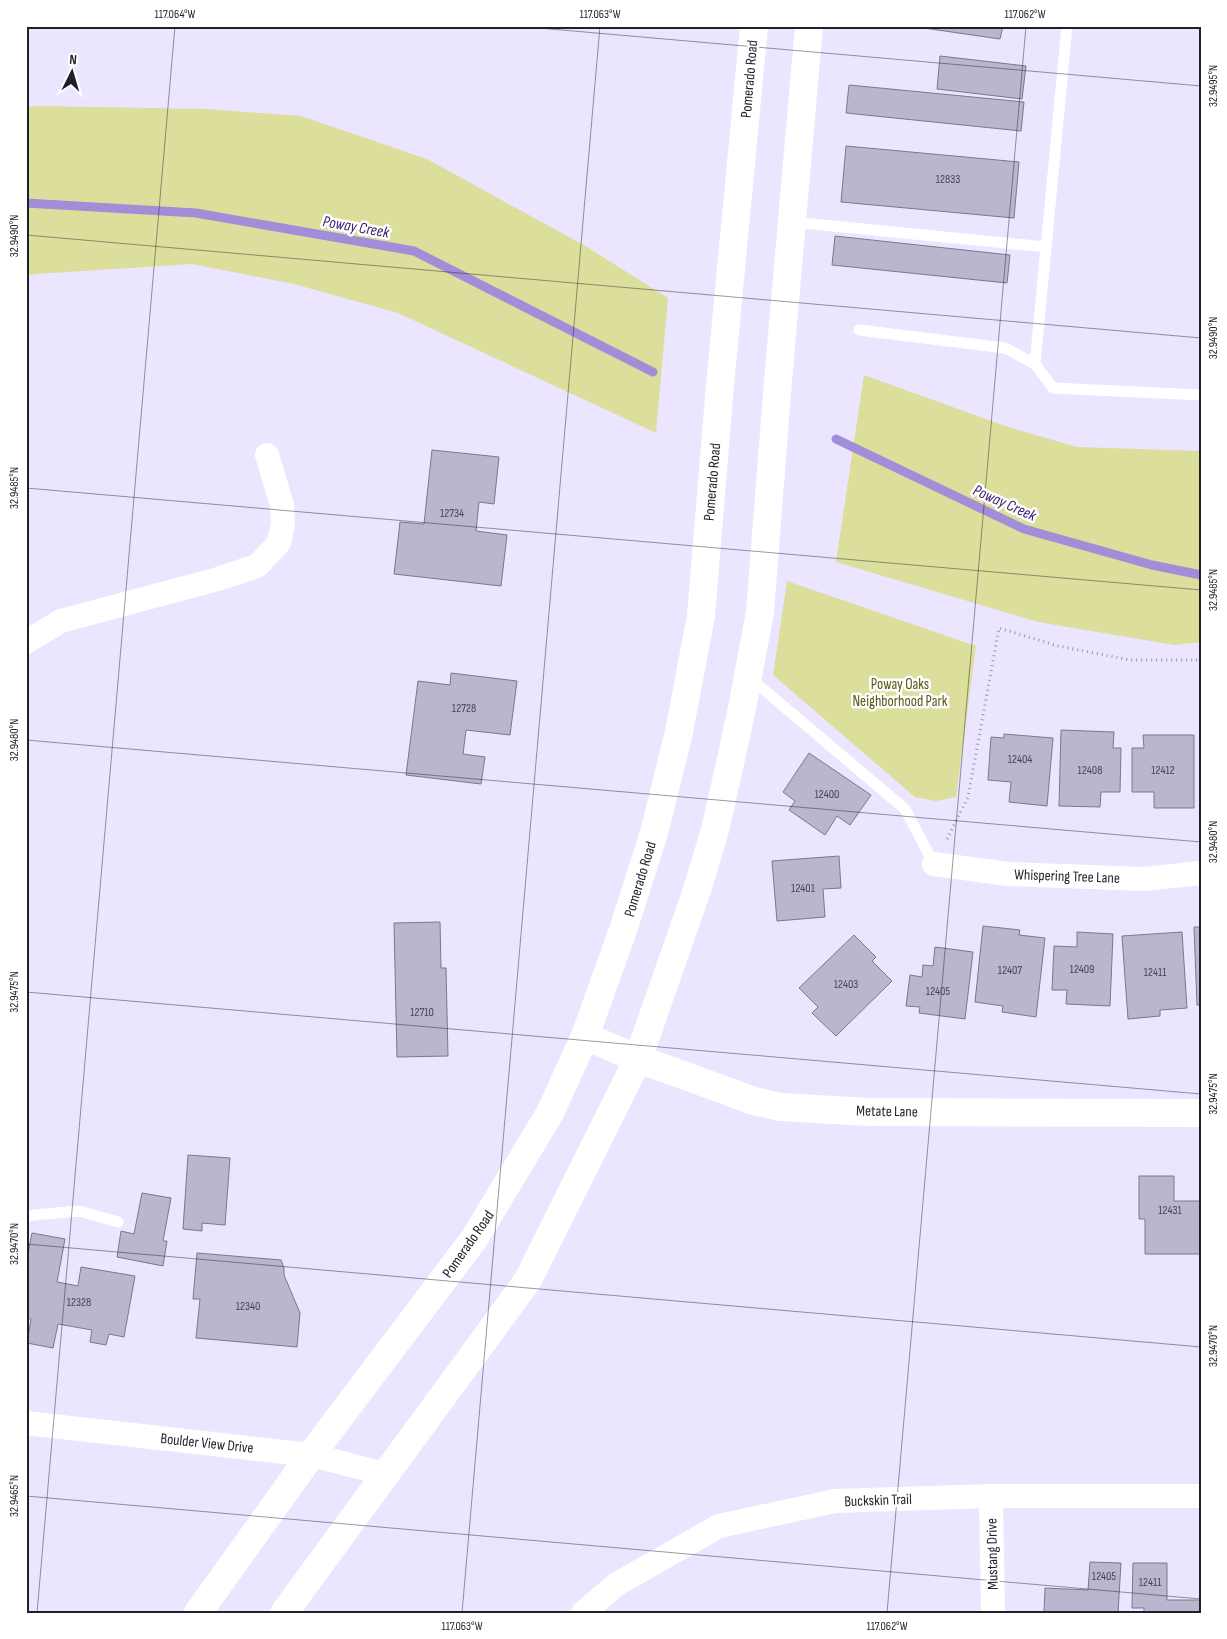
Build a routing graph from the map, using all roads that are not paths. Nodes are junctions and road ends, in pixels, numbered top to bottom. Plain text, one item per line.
1 (754, 26) edge
2 (809, 26) edge
3 (1067, 26) edge
4 (792, 222) junction
5 (1046, 247) junction
6 (859, 330) dead end
7 (1035, 364) junction
8 (1201, 395) edge
9 (267, 455) dead end
10 (26, 642) edge
11 (748, 677) junction
12 (934, 864) joint
13 (1201, 873) edge
14 (585, 1036) junction
15 (638, 1059) junction
16 (1201, 1113) edge
17 (26, 1217) edge
18 (118, 1222) dead end
19 (26, 1423) edge
20 (311, 1455) junction
21 (385, 1474) junction
22 (991, 1496) junction
23 (1201, 1496) edge
24 (198, 1613) edge
25 (284, 1613) edge
26 (583, 1613) edge
27 (993, 1613) edge

1 - 14 main road, Pomerado Road
2 - 4 main road
3 - 5 lane
4 - 5 lane
4 - 11 main road
5 - 7 lane
6 - 7 lane
7 - 8 lane
9 - 10 street
11 - 12 lane
11 - 15 main road
12 - 13 street, Whispering Tree Lane
14 - 15 main road, Metate Lane
14 - 20 main road, Pomerado Road
15 - 16 main road, Metate Lane
15 - 21 main road
17 - 18 lane
19 - 20 street, Boulder View Drive
20 - 21 street, Boulder View Drive
20 - 24 main road, Pomerado Road
21 - 25 main road
22 - 23 street, Buckskin Trail
22 - 26 street, Buckskin Trail
22 - 27 street, Mustang Drive

